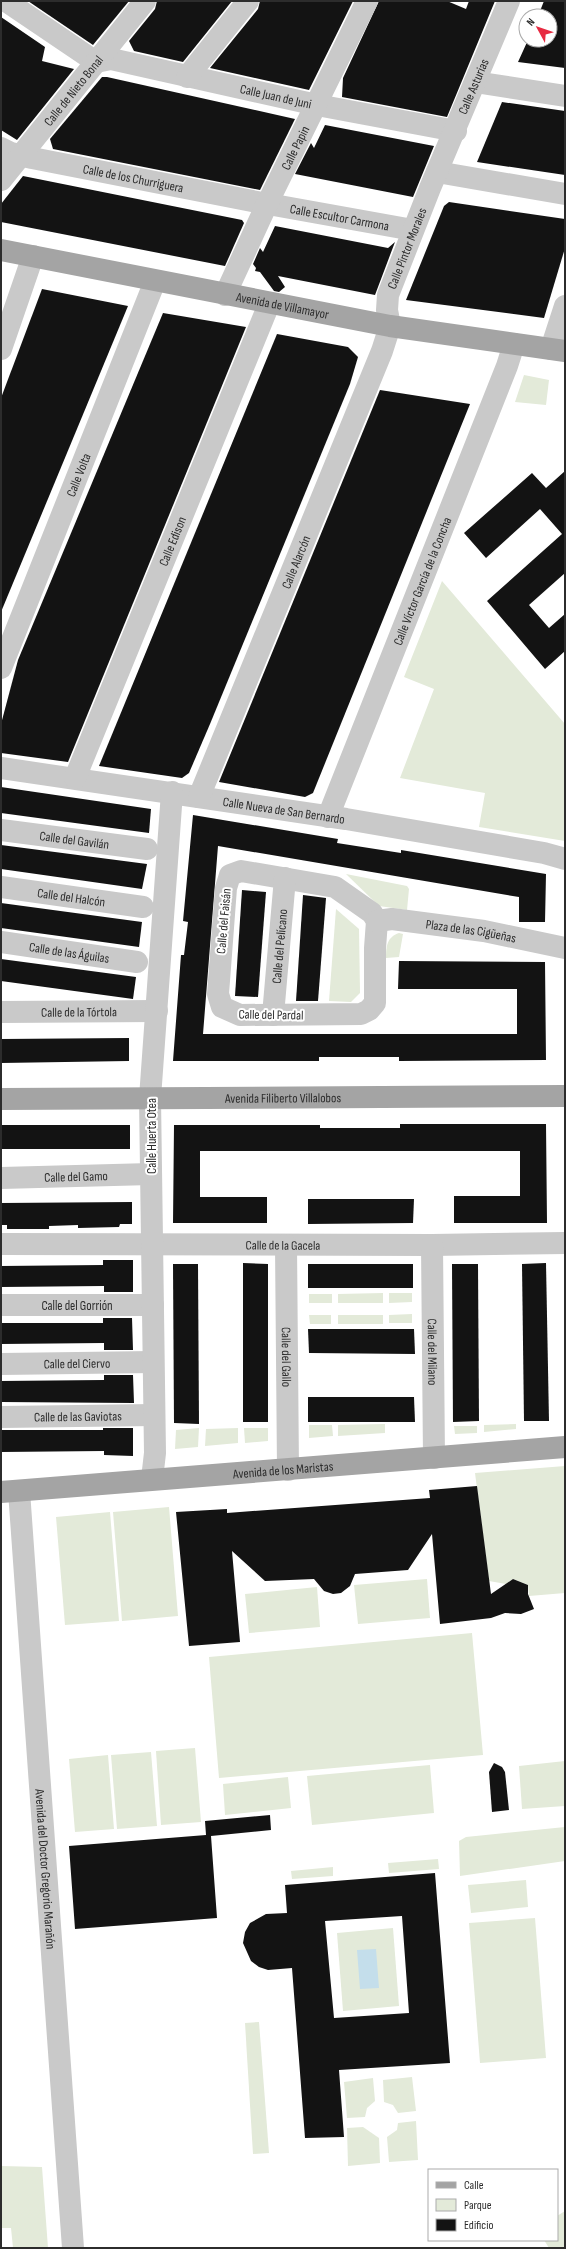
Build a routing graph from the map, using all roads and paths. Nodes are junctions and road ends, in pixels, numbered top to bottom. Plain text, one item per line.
1 (5, 1) edge
2 (145, 1) edge
3 (248, 1) edge
4 (367, 1) edge
5 (509, 1) edge
6 (1, 3) edge
7 (96, 62) junction
8 (187, 77) junction
9 (475, 82) junction
10 (565, 96) edge
11 (317, 105) junction
12 (456, 131) junction
13 (11, 152) edge
14 (437, 172) junction
15 (1, 180) edge
16 (565, 194) edge
17 (267, 204) junction
18 (413, 230) junction
19 (1, 250) edge
20 (33, 256) junction
21 (156, 281) junction
22 (225, 295) junction
23 (269, 304) junction
24 (565, 306) edge
25 (5, 326) edge
26 (390, 326) junction
27 (514, 344) junction
28 (1, 349) edge
29 (558, 350) edge
30 (1, 668) edge
31 (1, 768) edge
32 (75, 778) junction
33 (172, 792) junction
34 (199, 797) junction
35 (328, 817) junction
36 (1, 830) edge
37 (147, 849) dead end
38 (565, 859) edge
39 (284, 878) junction
40 (1, 887) edge
41 (142, 907) dead end
42 (377, 921) junction
43 (1, 942) edge
44 (565, 948) edge
45 (137, 962) dead end
46 (219, 1003) joint
47 (157, 1011) junction
48 (1, 1012) edge
49 (273, 1015) junction
50 (565, 1096) edge
51 (150, 1098) junction
52 (1, 1099) edge
53 (151, 1174) junction
54 (1, 1178) edge
55 (565, 1243) edge
56 (1, 1244) edge
57 (152, 1244) junction
58 (286, 1245) junction
59 (432, 1246) junction
60 (1, 1305) edge
61 (153, 1305) junction
62 (153, 1362) junction
63 (1, 1364) edge
64 (154, 1415) junction
65 (1, 1417) edge
66 (565, 1447) edge
67 (434, 1458) junction
68 (288, 1470) junction
69 (152, 1479) junction
70 (10, 1491) edge
71 (73, 2248) edge

1 - 6 street
1 - 7 street
2 - 7 street, Calle de Nieto Bonal
3 - 8 street
4 - 11 street, Calle Papin
5 - 9 street, Calle Asturias
7 - 8 street, Calle Juan de Juni
7 - 13 street, Calle de Nieto Bonal
8 - 11 street, Calle Juan de Juni
9 - 10 street
9 - 12 street, Calle Asturias
11 - 12 street, Calle Juan de Juni
11 - 17 street, Calle Papin
12 - 14 street, Calle Asturias
13 - 15 street, Calle de Nieto Bonal
13 - 17 street, Calle de los Churriguera
14 - 16 street
14 - 18 street, Calle Pintor Morales
17 - 18 street, Calle Escultor Carmona
17 - 22 street, Calle Papin
18 - 26 street, Calle Pintor Morales
19 - 20 main road, Avenida de Villamayor
20 - 21 main road, Avenida de Villamayor
20 - 25 street
21 - 22 main road, Avenida de Villamayor
21 - 30 street, Calle Volta
22 - 23 main road, Avenida de Villamayor
23 - 26 main road, Avenida de Villamayor
23 - 32 street, Calle Edison
24 - 29 street
25 - 28 street
26 - 27 main road, Avenida de Villamayor
26 - 34 street, Calle Alarcón
27 - 29 main road, Avenida de Villamayor
27 - 35 street, Calle Víctor García de la Concha
31 - 32 street, Calle Nueva de San Bernardo
32 - 33 street, Calle Nueva de San Bernardo
33 - 34 street, Calle Nueva de San Bernardo
33 - 47 street, Calle Huerta Otea
34 - 35 street, Calle Nueva de San Bernardo
35 - 38 street, Calle Nueva de San Bernardo
36 - 37 street, Calle del Gavilán
39 - 42 street, Calle del Faisán
39 - 46 street, Calle del Faisán
39 - 49 street, Calle del Pelícano
40 - 41 street, Calle del Halcón
42 - 44 street, Plaza de las Cigüeñas
42 - 49 street, Calle del Pardal
43 - 45 street, Calle de las Águilas
46 - 49 street, Calle del Pardal
47 - 48 street, Calle de la Tórtola
47 - 51 street, Calle Huerta Otea
50 - 51 main road, Avenida Filiberto Villalobos
51 - 52 main road, Avenida Filiberto Villalobos
51 - 53 street, Calle Huerta Otea
53 - 54 street, Calle del Gamo
53 - 57 street, Calle Huerta Otea
55 - 59 street, Calle de la Gacela
56 - 57 street, Calle de la Gacela
57 - 58 street, Calle de la Gacela
57 - 61 street, Calle Huerta Otea
58 - 59 street, Calle de la Gacela
58 - 68 street, Calle del Gallo
59 - 67 street, Calle del Milano
60 - 61 street, Calle del Gorrión
61 - 62 street, Calle Huerta Otea
62 - 63 street, Calle del Ciervo
62 - 64 street, Calle Huerta Otea
64 - 65 street, Calle de las Gaviotas
64 - 69 street, Calle Huerta Otea
66 - 67 main road, Avenida de los Maristas
67 - 68 main road, Avenida de los Maristas
68 - 69 main road, Avenida de los Maristas
69 - 70 main road, Avenida de los Maristas
70 - 71 street, Avenida del Doctor Gregorio Marañón

